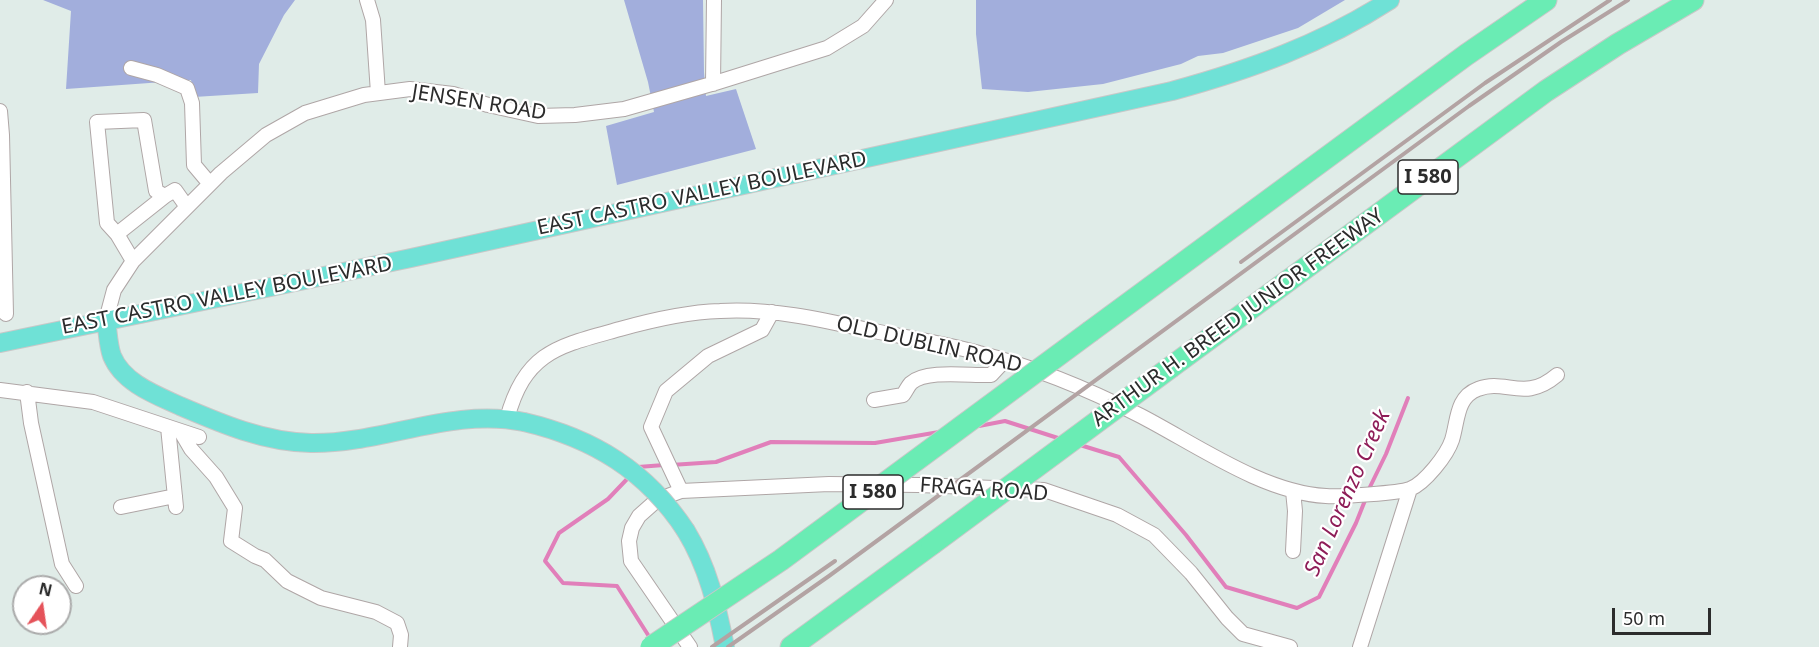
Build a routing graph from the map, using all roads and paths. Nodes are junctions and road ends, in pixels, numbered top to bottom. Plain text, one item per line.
1 (367, 0) edge
2 (714, 0) edge
3 (886, 0) edge
4 (1390, 0) edge
5 (1546, 0) edge
6 (1693, 0) edge
7 (131, 68) dead end
8 (713, 84) junction
9 (378, 93) junction
10 (0, 111) edge
11 (210, 184) junction
12 (165, 196) junction
13 (187, 207) junction
14 (117, 234) junction
15 (133, 261) junction
16 (771, 312) junction
17 (6, 314) dead end
18 (106, 320) junction
19 (0, 343) edge
20 (1004, 361) junction
21 (1557, 375) dead end
22 (0, 390) edge
23 (27, 392) junction
24 (874, 400) dead end
25 (515, 420) junction
26 (175, 429) junction
27 (199, 437) dead end
28 (1410, 489) junction
29 (681, 491) junction
30 (1293, 491) junction
31 (121, 507) dead end
32 (1293, 551) dead end
33 (76, 586) dead end
34 (400, 647) edge
35 (651, 647) edge
36 (690, 647) edge
37 (725, 647) edge
38 (790, 647) edge
39 (1290, 647) edge
40 (1360, 647) edge

1 - 9 street
2 - 8 street
3 - 8 street, JENSEN ROAD
4 - 18 main road, EAST CASTRO VALLEY BOULEVARD
5 - 35 highway, I 580, bridge
6 - 38 highway, ARTHUR H. BREED JUNIOR FREEWAY / I 580, bridge
7 - 11 street
8 - 9 street, JENSEN ROAD
9 - 11 street, JENSEN ROAD
10 - 17 street
11 - 13 street, JENSEN ROAD
12 - 13 street
12 - 14 street
12 - 14 street
13 - 15 street, JENSEN ROAD
14 - 15 street
15 - 18 street, JENSEN ROAD
16 - 20 street, OLD DUBLIN ROAD
16 - 25 street, OLD DUBLIN ROAD
16 - 29 street
18 - 19 main road, EAST CASTRO VALLEY BOULEVARD
18 - 25 main road
20 - 24 street
20 - 30 street, OLD DUBLIN ROAD
21 - 28 street
22 - 23 street
23 - 26 street
23 - 33 street
25 - 37 main road, bridge
26 - 27 street
26 - 31 street
26 - 34 street
28 - 30 street, OLD DUBLIN ROAD
28 - 40 street
29 - 36 street, FRAGA ROAD
29 - 39 street, FRAGA ROAD
30 - 32 street

